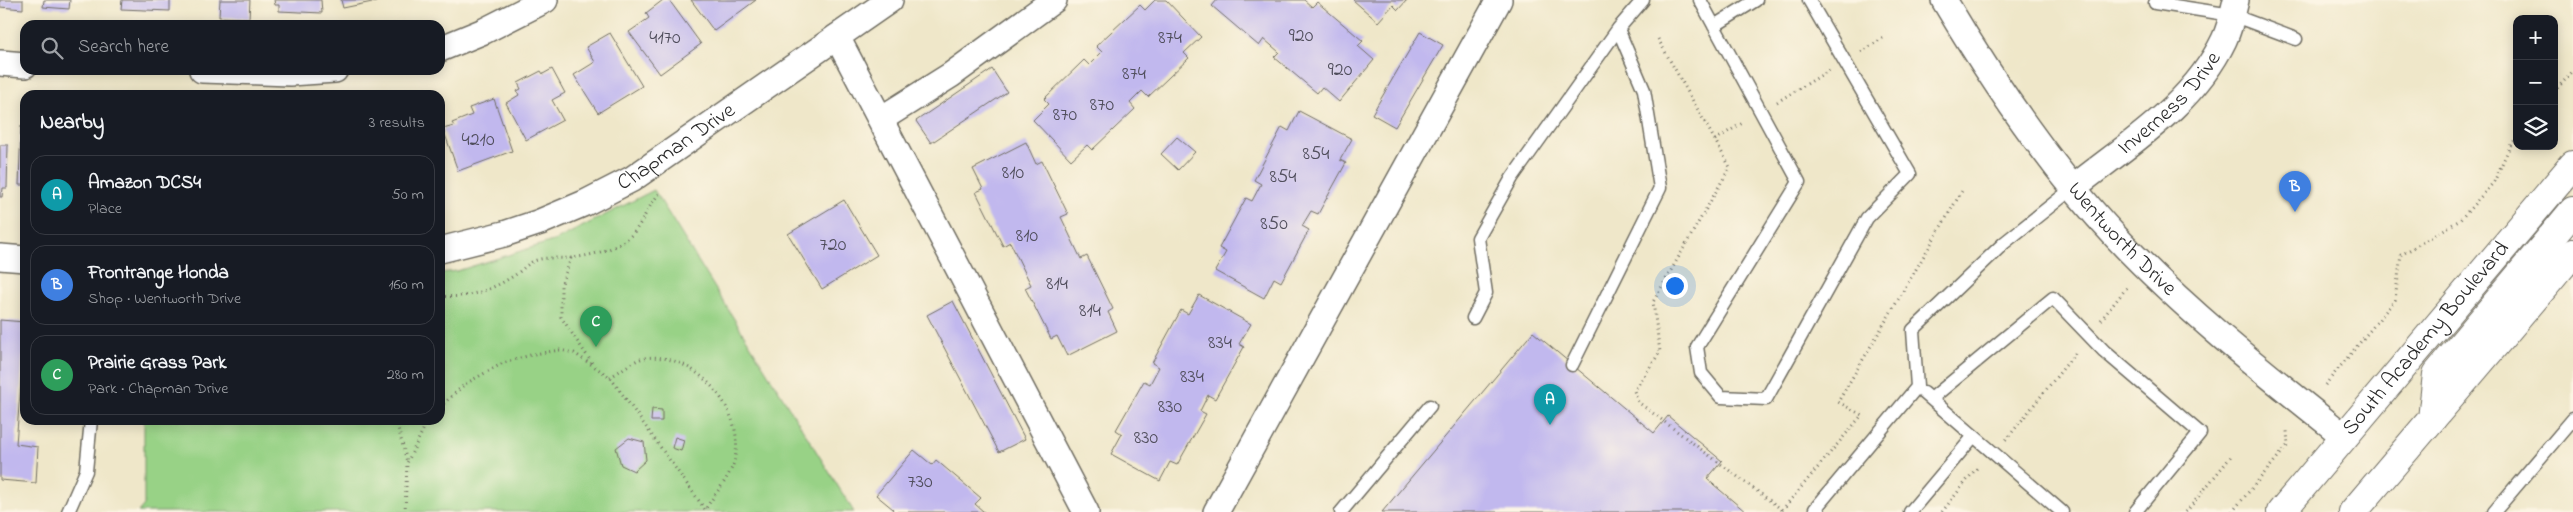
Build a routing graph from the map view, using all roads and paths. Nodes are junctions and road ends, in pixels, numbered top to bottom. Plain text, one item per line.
1 (545, 0) edge
2 (890, 0) edge
3 (1054, 0) edge
4 (1499, 0) edge
5 (1643, 0) edge
6 (1700, 0) edge
7 (1756, 0) edge
8 (1809, 0) edge
9 (1944, 0) edge
10 (2155, 3) dead end
11 (2234, 7) edge
12 (1714, 26) junction
13 (1618, 29) junction
14 (837, 36) junction
15 (1883, 38) dead end
16 (1658, 39) dead end
17 (2296, 39) dead end
18 (445, 47) edge
19 (1845, 61) junction
20 (0, 63) edge
21 (20, 65) edge
22 (2573, 71) edge
23 (2558, 88) edge
24 (1761, 112) junction
25 (880, 119) junction
26 (1715, 140) junction
27 (2513, 143) edge
28 (2573, 165) edge
29 (2074, 188) junction
30 (662, 191) dead end
31 (1962, 191) dead end
32 (2573, 211) edge
33 (445, 249) edge
34 (2573, 253) edge
35 (0, 257) edge
36 (572, 258) junction
37 (20, 259) edge
38 (2128, 285) dead end
39 (445, 297) edge
40 (1473, 318) dead end
41 (2089, 335) junction
42 (592, 363) junction
43 (1572, 365) dead end
44 (610, 377) junction
45 (2325, 385) dead end
46 (1917, 386) junction
47 (1930, 399) junction
48 (445, 402) edge
49 (1430, 406) dead end
50 (2432, 419) junction
51 (2573, 419) edge
52 (91, 425) edge
53 (397, 425) edge
54 (426, 425) edge
55 (2287, 431) dead end
56 (1973, 437) junction
57 (2345, 437) junction
58 (2233, 454) dead end
59 (1994, 455) junction
60 (407, 463) junction
61 (707, 510) edge
62 (1784, 511) edge
63 (68, 512) edge
64 (405, 512) edge
65 (1086, 512) edge
66 (1216, 512) edge
67 (1341, 512) edge
68 (1820, 512) edge
69 (1910, 512) edge
70 (1942, 512) edge
71 (2062, 512) edge
72 (2135, 512) edge
73 (2186, 512) edge
74 (2232, 512) edge
75 (2281, 512) edge
76 (2353, 512) edge
77 (2494, 512) edge

1 - 18 street
2 - 14 street, Chapman Drive
3 - 25 street
4 - 66 street
5 - 13 lane
6 - 12 lane
7 - 12 lane
8 - 19 lane
9 - 29 street, Wentworth Drive
10 - 11 lane
11 - 17 lane
11 - 29 street, Inverness Drive
12 - 24 lane
13 - 40 lane
13 - 43 lane
14 - 25 street
14 - 33 street, Chapman Drive
15 - 19 path
16 - 26 path
19 - 24 path
19 - 24 lane
20 - 21 street
22 - 23 path
24 - 26 path
25 - 65 street
26 - 62 path
27 - 45 path
28 - 57 highway, South Academy Boulevard
29 - 46 lane
29 - 57 street, Wentworth Drive
30 - 36 path
31 - 62 path
32 - 50 highway
34 - 50 highway
35 - 37 street
36 - 39 path
36 - 42 path
38 - 41 path
41 - 47 lane
41 - 59 path
41 - 72 lane
42 - 44 path
42 - 48 path
44 - 61 path
44 - 61 path
46 - 47 lane
46 - 68 lane
47 - 56 lane
49 - 67 lane
50 - 76 highway
51 - 77 lane
52 - 63 lane
53 - 60 path
54 - 60 path
55 - 74 path
56 - 59 lane
56 - 69 lane
57 - 75 highway, South Academy Boulevard
58 - 73 path
59 - 70 path
59 - 71 lane
60 - 64 path

